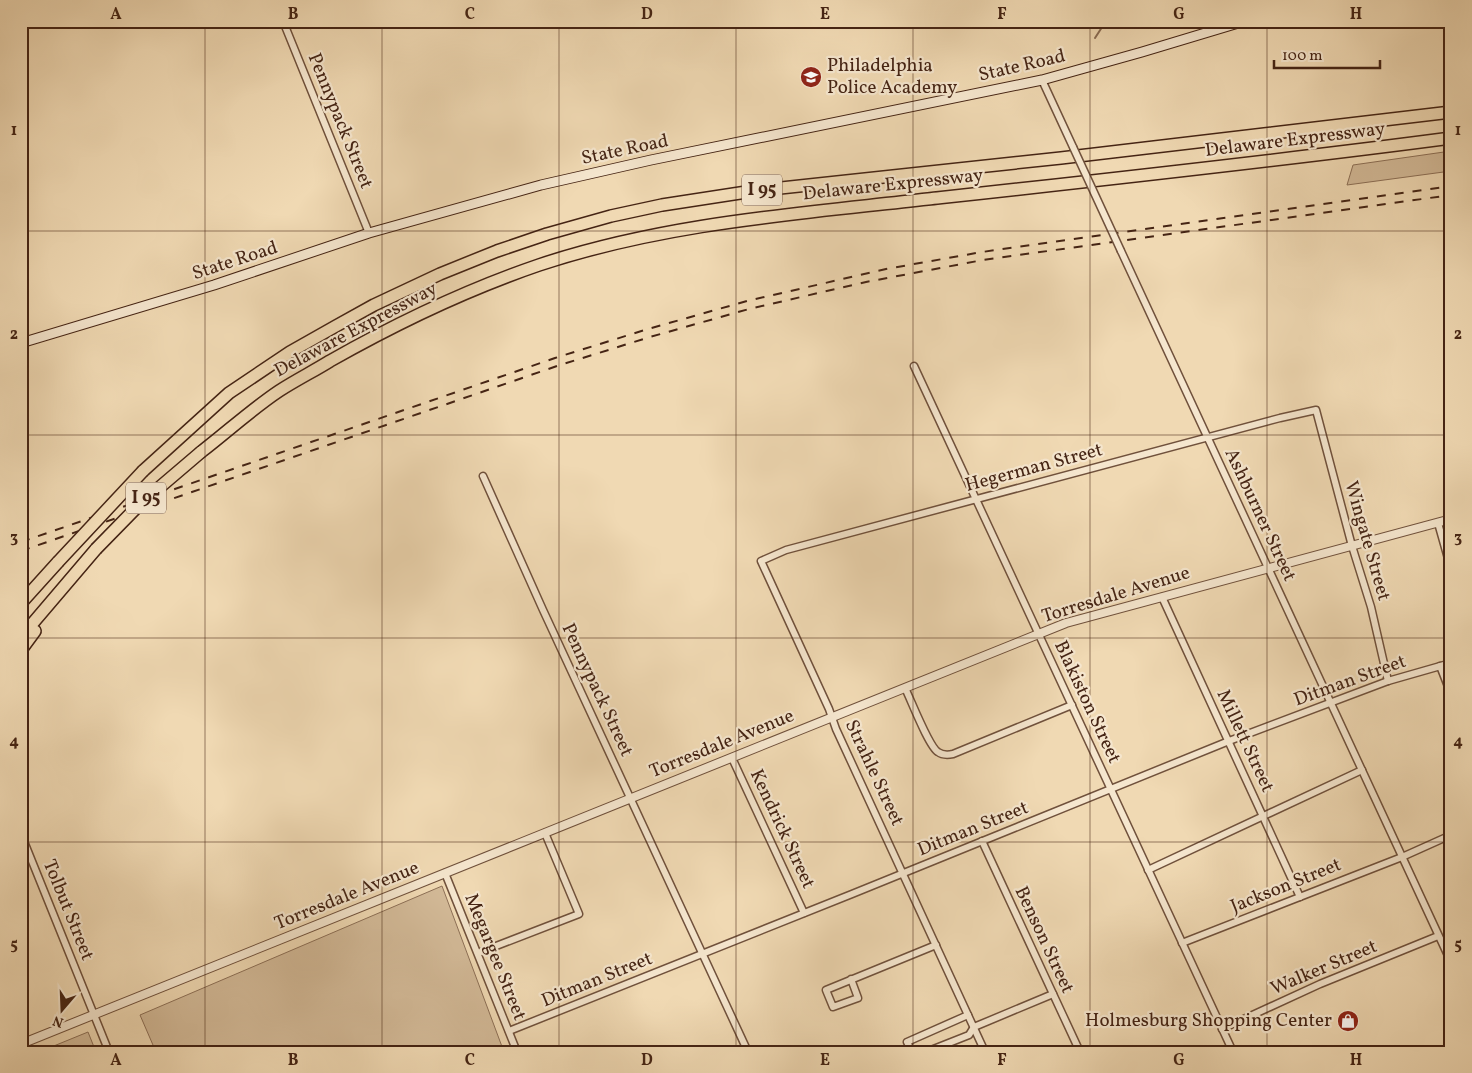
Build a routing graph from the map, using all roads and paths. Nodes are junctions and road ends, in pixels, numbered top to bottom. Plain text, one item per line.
1 (283, 21) edge
2 (1245, 21) edge
3 (1042, 80) junction
4 (1451, 112) edge
5 (1451, 138) edge
6 (369, 233) junction
7 (21, 343) edge
8 (914, 366) dead end
9 (1316, 411) joint
10 (1208, 438) junction
11 (483, 476) dead end
12 (976, 499) junction
13 (1451, 519) edge
14 (1438, 523) junction
15 (1352, 546) junction
16 (92, 554) junction
17 (760, 561) joint
18 (54, 565) junction
19 (1268, 568) junction
20 (1451, 569) edge
21 (21, 594) edge
22 (1162, 597) junction
23 (21, 603) edge
24 (1038, 635) junction
25 (21, 637) edge
26 (21, 650) edge
27 (1451, 663) edge
28 (1440, 666) junction
29 (1388, 680) junction
30 (905, 688) junction
31 (1451, 694) edge
32 (1331, 703) junction
33 (1072, 705) junction
34 (832, 718) junction
35 (1229, 741) junction
36 (732, 758) junction
37 (1362, 770) junction
38 (1111, 790) junction
39 (631, 798) junction
40 (1264, 816) junction
41 (21, 834) edge
42 (545, 834) junction
43 (1451, 835) edge
44 (982, 841) junction
45 (1402, 857) junction
46 (1148, 870) junction
47 (445, 873) junction
48 (903, 873) junction
49 (1300, 897) junction
50 (804, 913) junction
51 (1438, 936) junction
52 (1182, 943) junction
53 (936, 945) junction
54 (478, 953) junction
55 (703, 954) junction
56 (1449, 954) edge
57 (1451, 962) edge
58 (851, 979) junction
59 (1053, 994) junction
60 (968, 1015) junction
61 (94, 1016) junction
62 (974, 1027) junction
63 (1222, 1030) junction
64 (509, 1031) junction
65 (21, 1044) edge
66 (109, 1052) edge
67 (517, 1052) edge
68 (748, 1052) edge
69 (912, 1052) edge
70 (926, 1052) edge
71 (986, 1052) edge
72 (1080, 1052) edge
73 (1233, 1052) edge

1 - 6 street, Pennypack Street
2 - 3 main road, State Road
3 - 6 main road, State Road
3 - 10 street, Ashburner Street, bridge
4 - 18 highway, Delaware Expressway / I 95, bridge
5 - 16 highway, Delaware Expressway / I 95, bridge
6 - 7 main road, State Road
8 - 12 street, Blakiston Street
9 - 10 street, Hegerman Street
9 - 15 street, Wingate Street
10 - 12 street, Hegerman Street
10 - 19 street, Ashburner Street
11 - 39 street, Pennypack Street
12 - 17 street, Hegerman Street
12 - 24 street, Blakiston Street
13 - 14 street, Torresdale Avenue
14 - 15 street, Torresdale Avenue
14 - 20 street
15 - 19 street, Torresdale Avenue
15 - 29 street, Wingate Street
16 - 25 highway, Delaware Expressway / I 95
16 - 26 highway
17 - 34 street, Strahle Street
18 - 21 highway
18 - 23 highway, Delaware Expressway / I 95
19 - 22 street, Torresdale Avenue
19 - 32 street, Ashburner Street
22 - 24 street, Torresdale Avenue
22 - 35 street, Millett Street
24 - 30 street, Torresdale Avenue
24 - 33 street, Blakiston Street
27 - 28 street, Ditman Street
28 - 29 street, Ditman Street
28 - 31 street
29 - 32 street, Ditman Street
30 - 33 street
30 - 34 street, Torresdale Avenue
32 - 35 street, Ditman Street
32 - 37 street, Ashburner Street
33 - 38 street, Blakiston Street
34 - 36 street, Torresdale Avenue
34 - 48 street, Strahle Street
35 - 38 street, Ditman Street
35 - 40 street, Millett Street
36 - 39 street, Torresdale Avenue
36 - 50 street, Kendrick Street
37 - 40 street
37 - 45 street, Ashburner Street
38 - 44 street, Ditman Street
38 - 46 street, Blakiston Street
39 - 42 street, Torresdale Avenue
39 - 55 street, Pennypack Street
40 - 46 street
40 - 49 street, Millett Street
41 - 61 street, Tolbut Street
42 - 47 street, Torresdale Avenue
42 - 54 street
43 - 45 street, Jackson Street
44 - 48 street, Ditman Street
44 - 59 street, Benson Street
45 - 49 street, Jackson Street
45 - 51 street, Ashburner Street
46 - 52 street, Blakiston Street
47 - 54 street, Megargee Street
47 - 61 street, Torresdale Avenue
48 - 50 street, Ditman Street
48 - 53 street, Strahle Street
49 - 52 street, Jackson Street
50 - 55 street, Ditman Street
51 - 56 street, Ashburner Street
51 - 63 street, Walker Street
52 - 63 street, Blakiston Street
53 - 58 street
53 - 60 street, Strahle Street
54 - 64 street, Megargee Street
55 - 64 street, Ditman Street
55 - 68 street, Pennypack Street
56 - 57 street, Ashburner Street
58 - 58 street
59 - 62 street
59 - 72 street, Benson Street
60 - 62 street, Strahle Street
60 - 69 street
61 - 65 street, Torresdale Avenue
61 - 66 street, Tolbut Street
62 - 70 street
62 - 71 street, Strahle Street
63 - 73 street, Blakiston Street
64 - 67 street, Megargee Street

